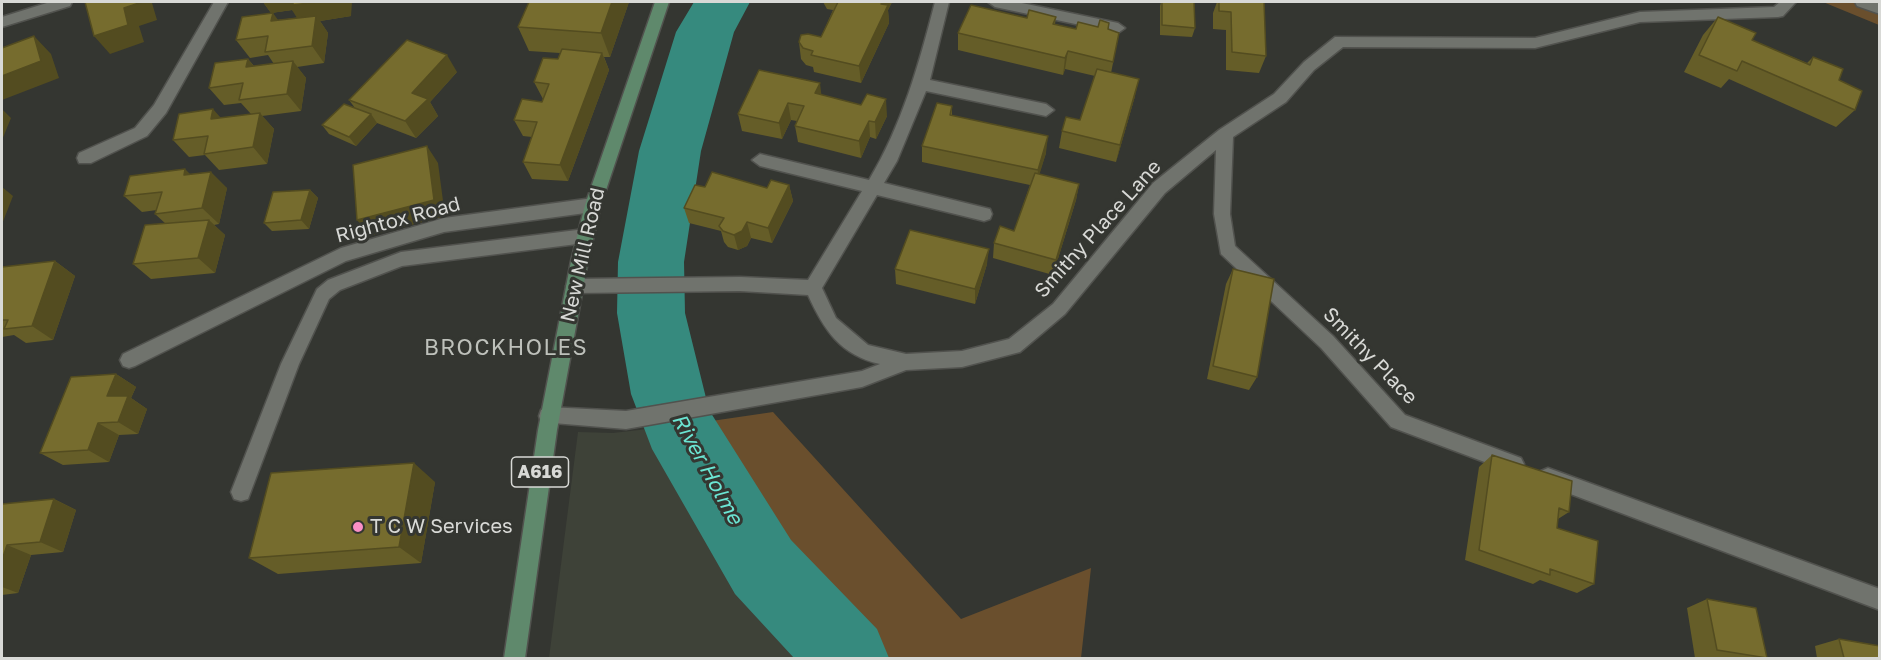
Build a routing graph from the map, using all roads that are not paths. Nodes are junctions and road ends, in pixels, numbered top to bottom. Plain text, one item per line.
1 (65, 2) edge
2 (221, 2) edge
3 (662, 2) edge
4 (942, 2) edge
5 (995, 2) edge
6 (1789, 2) edge
7 (1862, 2) edge
8 (16, 9) edge
9 (1880, 9) edge
10 (2, 22) edge
11 (1118, 28) dead end
12 (921, 84) junction
13 (1046, 110) dead end
14 (1225, 134) junction
15 (85, 158) dead end
16 (760, 160) dead end
17 (873, 187) junction
18 (593, 205) junction
19 (984, 214) dead end
20 (585, 237) junction
21 (575, 286) junction
22 (813, 288) junction
23 (129, 360) dead end
24 (906, 362) junction
25 (548, 416) junction
26 (241, 492) dead end
27 (1880, 600) edge
28 (514, 658) edge

1 - 8 street
2 - 15 street
3 - 18 main road, New Mill Road / A616
4 - 12 street
5 - 11 street
6 - 14 street, Smithy Place Lane
7 - 9 street
8 - 10 street
12 - 13 street
12 - 17 street
14 - 24 street, Smithy Place Lane
14 - 27 street, Smithy Place
16 - 17 street
17 - 19 street
17 - 22 street
18 - 20 main road, New Mill Road / A616
18 - 23 street, Rightox Road
20 - 21 main road, New Mill Road / A616
20 - 26 street
21 - 22 street
21 - 25 main road, New Mill Road / A616
22 - 24 street, Smithy Place Lane
24 - 25 street
25 - 28 main road, New Mill Road / A616

